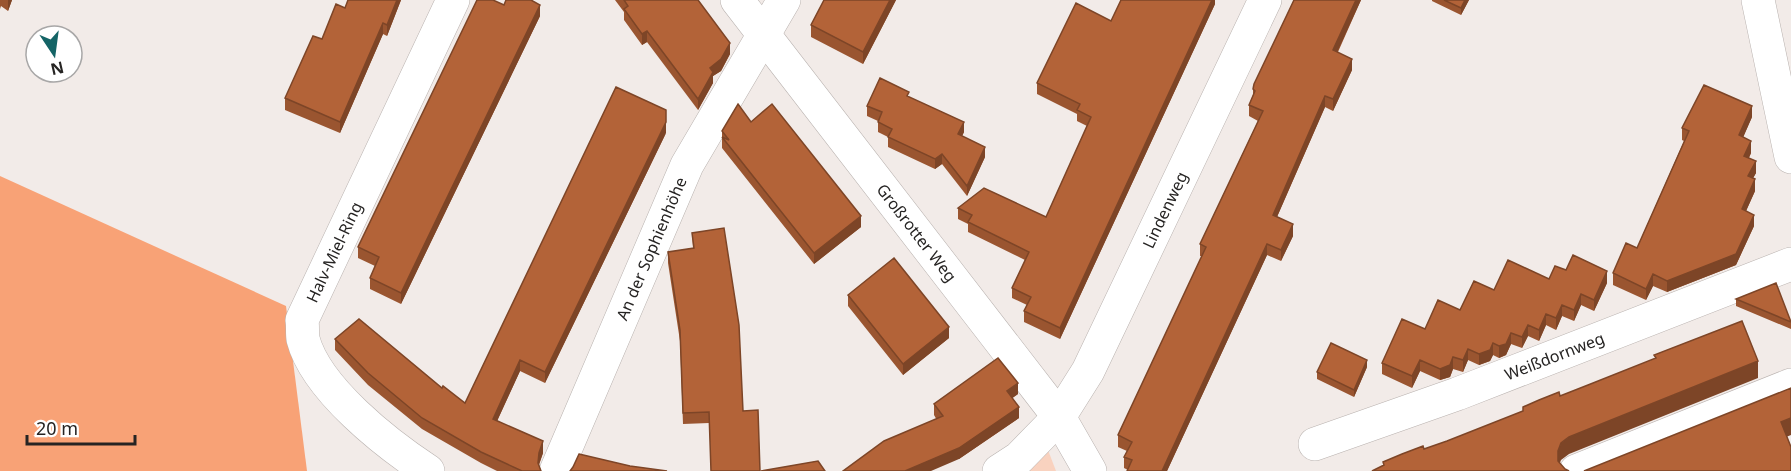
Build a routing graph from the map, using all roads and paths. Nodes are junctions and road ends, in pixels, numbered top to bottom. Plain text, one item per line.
1 (453, 0) edge
2 (737, 0) edge
3 (784, 0) edge
4 (1265, 0) edge
5 (1758, 0) edge
6 (764, 35) junction
7 (1791, 157) edge
8 (1791, 264) edge
9 (1791, 385) edge
10 (1059, 417) junction
11 (1315, 444) dead end
12 (428, 471) edge
13 (556, 471) edge
14 (999, 471) edge
15 (1090, 471) edge
16 (1576, 471) edge

1 - 12 street, Halv-Miel-Ring
2 - 6 street, Großrotter Weg
3 - 6 street, An der Sophienhöhe
4 - 10 street, Lindenweg
5 - 7 street
6 - 10 street, Großrotter Weg
6 - 13 street, An der Sophienhöhe
8 - 11 street, Weißdornweg
9 - 16 street
10 - 14 street
10 - 15 street, Großrotter Weg

